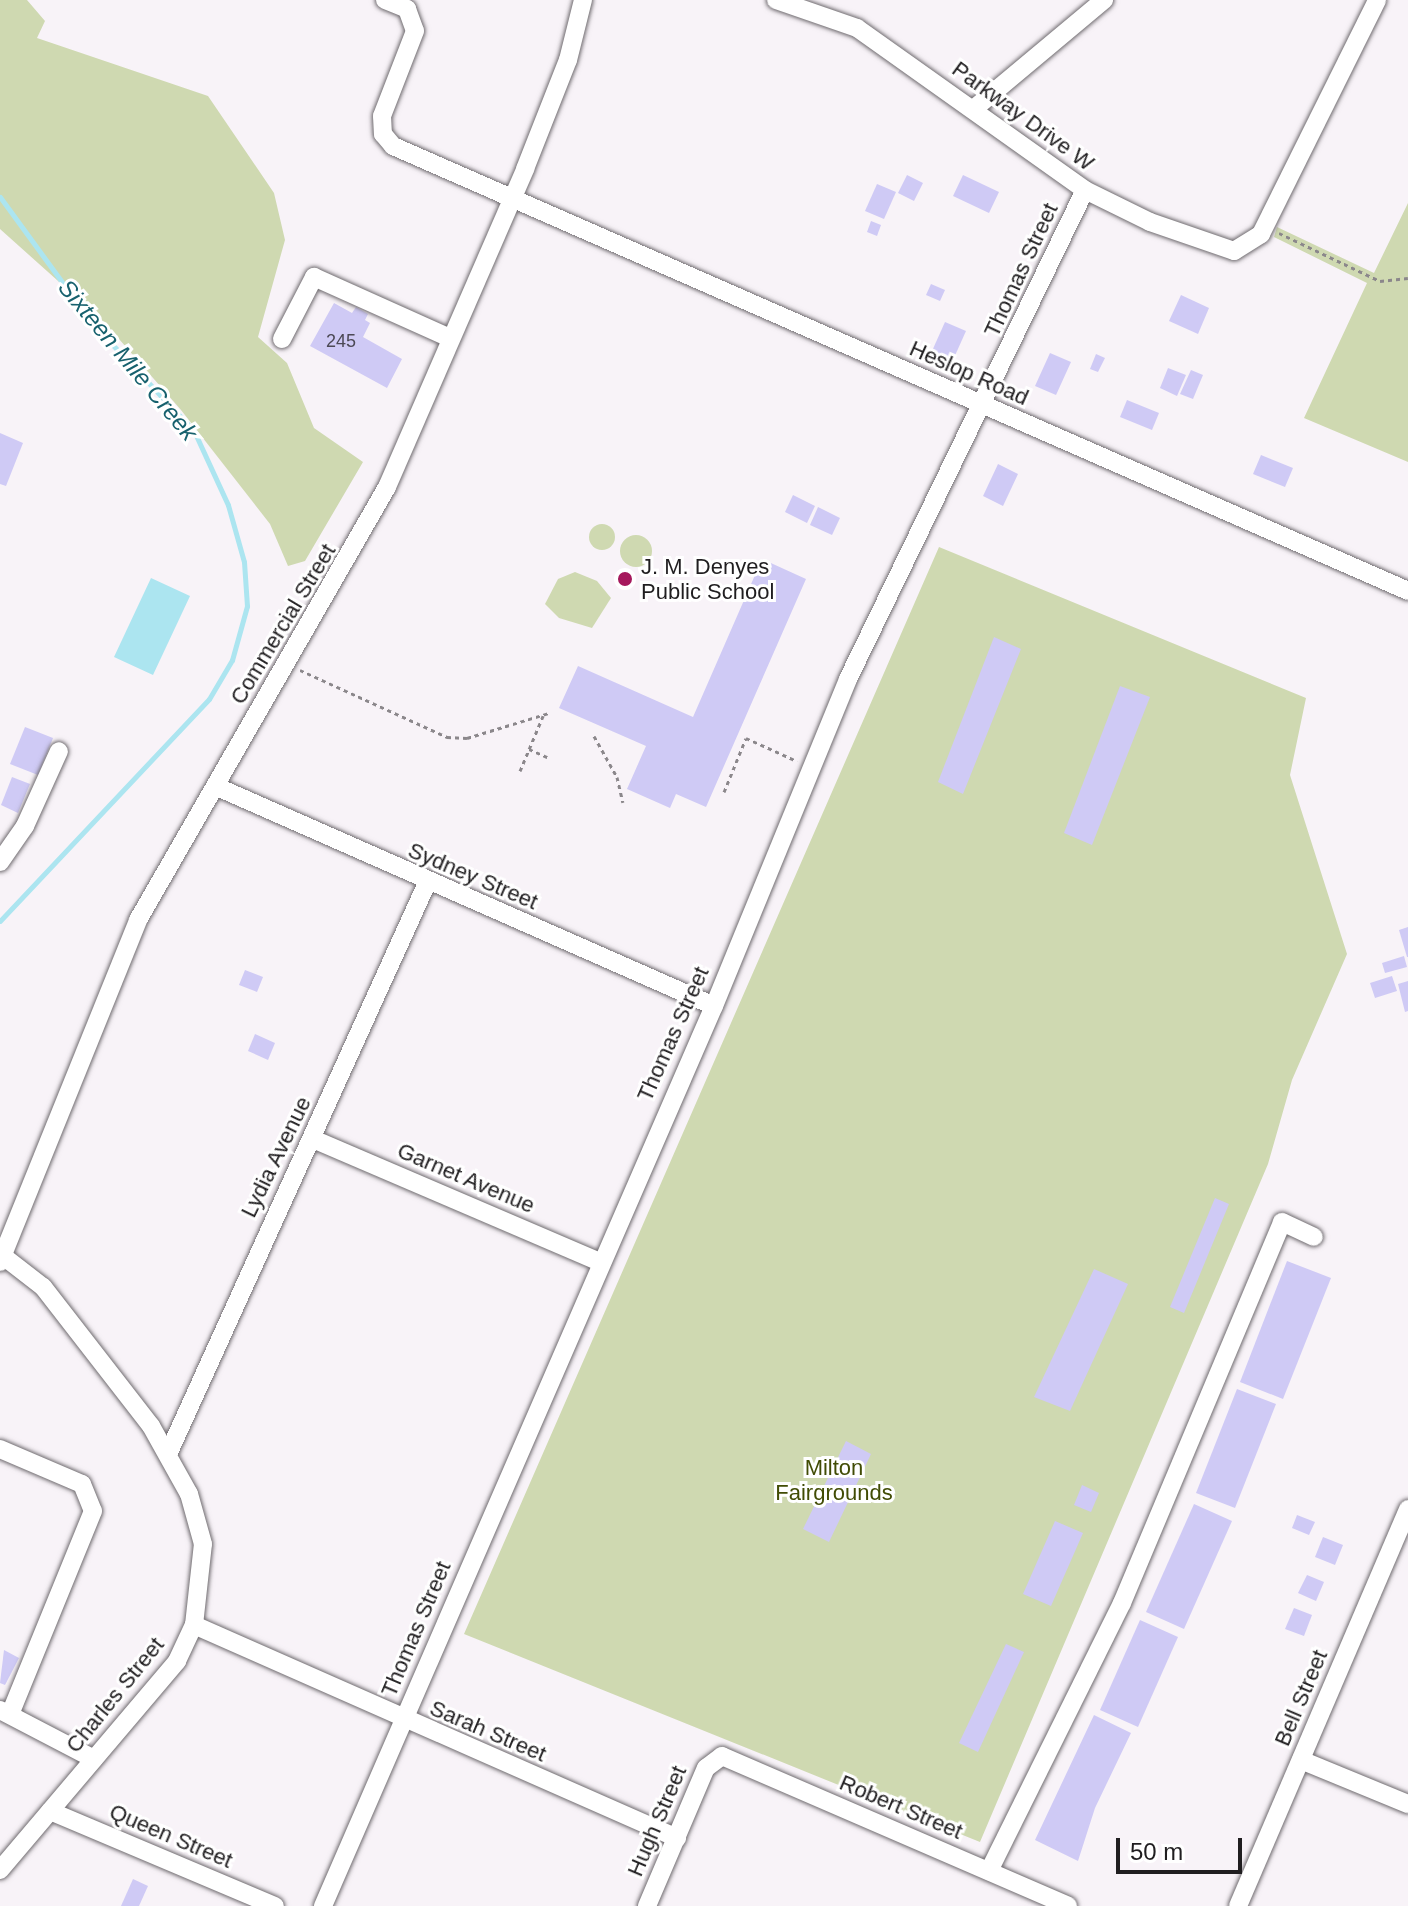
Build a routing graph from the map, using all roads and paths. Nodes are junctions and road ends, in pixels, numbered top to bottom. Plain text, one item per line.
1 (385, 0) edge
2 (583, 0) edge
3 (776, 0) edge
4 (1104, 0) edge
5 (1377, 0) edge
6 (976, 107) junction
7 (1085, 190) junction
8 (511, 198) junction
9 (1265, 226) junction
10 (1408, 278) edge
11 (450, 338) junction
12 (282, 339) dead end
13 (984, 405) junction
14 (1408, 591) edge
15 (286, 664) junction
16 (594, 736) dead end
17 (529, 749) junction
18 (59, 751) dead end
19 (547, 757) dead end
20 (812, 767) junction
21 (520, 771) dead end
22 (215, 786) junction
23 (724, 792) dead end
24 (623, 802) dead end
25 (0, 862) edge
26 (427, 883) junction
27 (714, 1006) junction
28 (313, 1139) junction
29 (1314, 1237) dead end
30 (1, 1259) edge
31 (600, 1262) junction
32 (0, 1449) edge
33 (169, 1452) junction
34 (1408, 1509) edge
35 (1403, 1537) edge
36 (194, 1625) junction
37 (5, 1712) edge
38 (403, 1720) junction
39 (715, 1757) joint
40 (94, 1759) junction
41 (1301, 1760) junction
42 (1408, 1804) edge
43 (50, 1811) junction
44 (677, 1838) junction
45 (0, 1870) edge
46 (989, 1871) junction
47 (275, 1906) edge
48 (323, 1906) edge
49 (647, 1906) edge
50 (1068, 1906) edge
51 (1238, 1906) edge

1 - 8 street, Heslop Road
2 - 8 street, Commercial Street
3 - 6 street, Parkway Drive W
4 - 6 street
5 - 9 street
6 - 7 street, Parkway Drive W
7 - 9 street, Parkway Drive W
7 - 13 street, Thomas Street
8 - 11 street, Commercial Street
8 - 13 street, Heslop Road
9 - 10 path
11 - 12 street
11 - 15 street, Commercial Street
13 - 14 street, Heslop Road
13 - 20 street, Thomas Street
15 - 17 path
15 - 22 street, Commercial Street
16 - 24 path
17 - 19 path
17 - 21 path
18 - 25 street
20 - 23 path
20 - 27 street, Thomas Street
22 - 26 street, Sydney Street
22 - 30 street, Commercial Street
26 - 27 street, Sydney Street
26 - 28 street, Lydia Avenue
27 - 31 street, Thomas Street
28 - 31 street, Garnet Avenue
28 - 33 street, Lydia Avenue
29 - 46 street
30 - 33 street, Charles Street
31 - 38 street, Thomas Street
32 - 37 street
33 - 36 street, Charles Street
34 - 35 street, Bell Street
35 - 41 street, Bell Street
36 - 38 street, Sarah Street
36 - 40 street, Charles Street
37 - 40 street
38 - 44 street, Sarah Street
38 - 48 street, Thomas Street
39 - 44 street, Hugh Street
39 - 46 street, Robert Street
40 - 43 street, Charles Street
41 - 42 street
41 - 51 street, Bell Street
43 - 45 street, Charles Street
43 - 47 street, Queen Street
44 - 49 street, Hugh Street
46 - 50 street, Robert Street

